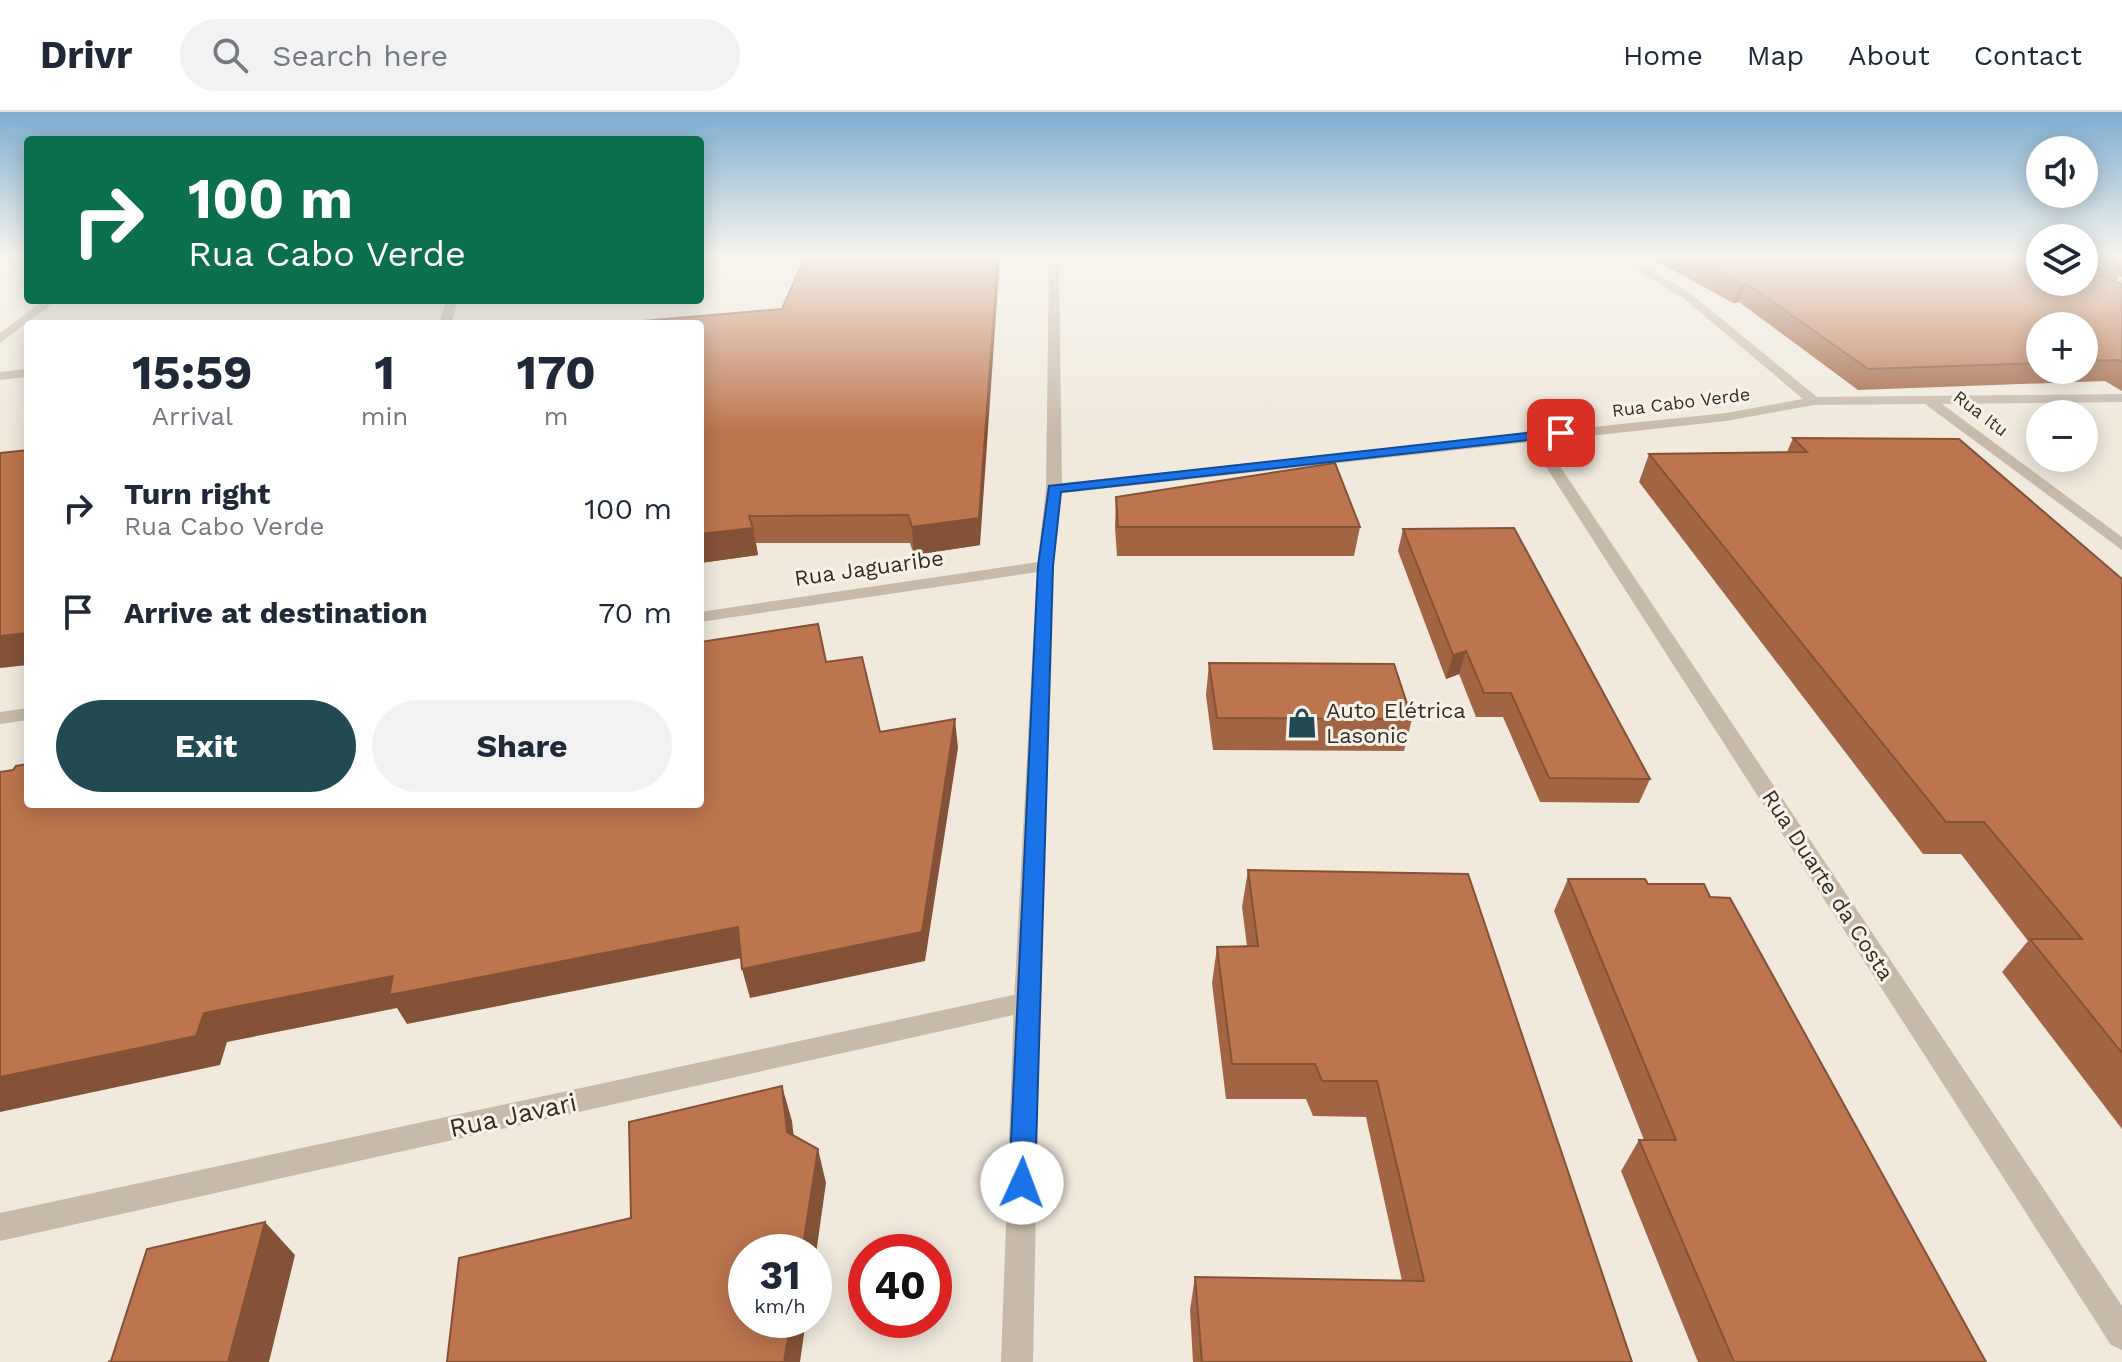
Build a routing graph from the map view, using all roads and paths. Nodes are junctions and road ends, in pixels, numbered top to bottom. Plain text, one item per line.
1 (1054, 315) edge
2 (1711, 315) edge
3 (24, 321) edge
4 (0, 339) edge
5 (24, 373) edge
6 (0, 376) edge
7 (2122, 398) edge
8 (1814, 401) junction
9 (1930, 401) junction
10 (1533, 436) junction
11 (1054, 489) junction
12 (2122, 545) edge
13 (1045, 566) junction
14 (704, 616) edge
15 (24, 715) edge
16 (0, 718) edge
17 (1027, 1002) junction
18 (0, 1227) edge
19 (2122, 1334) edge
20 (1017, 1362) edge

1 - 11 street
2 - 8 street
3 - 4 street
5 - 6 street
7 - 9 street, Rua Cabo Verde
8 - 9 street, Rua Cabo Verde
8 - 10 street, Rua Cabo Verde
9 - 12 street, Rua Itu
10 - 11 street, Rua Cabo Verde
10 - 19 street, Rua Duarte da Costa
11 - 13 street
13 - 14 street, Rua Jaguaribe
13 - 17 street
15 - 16 street
17 - 18 street, Rua Javari
17 - 20 street

